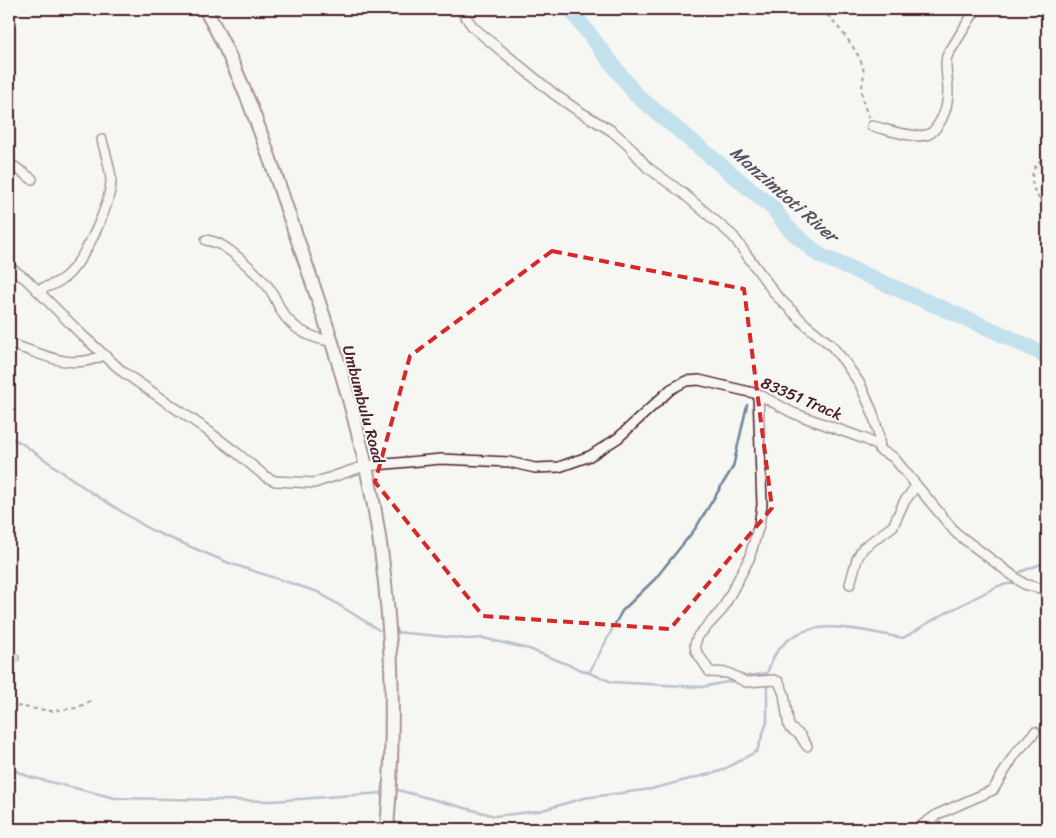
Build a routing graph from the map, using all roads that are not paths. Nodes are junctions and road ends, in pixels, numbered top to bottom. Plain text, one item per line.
1 (205, 9) edge
2 (460, 9) edge
3 (976, 9) edge
4 (872, 126) road end
5 (102, 140) dead end
6 (9, 163) edge
7 (32, 179) dead end
8 (206, 240) dead end
9 (9, 267) edge
10 (37, 290) junction
11 (330, 341) junction
12 (9, 344) edge
13 (104, 355) junction
14 (758, 394) junction
15 (880, 450) junction
16 (365, 466) junction
17 (916, 486) junction
18 (850, 584) dead end
19 (1047, 590) edge
20 (1035, 732) dead end
21 (807, 746) dead end
22 (387, 829) edge
23 (917, 829) edge

1 - 11 main road, Umbumbulu Road
2 - 15 street
3 - 4 street
5 - 10 street
6 - 7 street
8 - 11 street
9 - 10 street, 83351 Track
10 - 13 street, 83351 Track
11 - 16 main road, Umbumbulu Road
12 - 13 street
13 - 16 street, 83351 Track
14 - 15 street, 83351 Track
14 - 16 street, 83351 Track
14 - 21 street
15 - 17 street, 83351 Track
16 - 22 main road, Umbumbulu Road
17 - 18 street
17 - 19 street, 83351 Track
20 - 23 street

